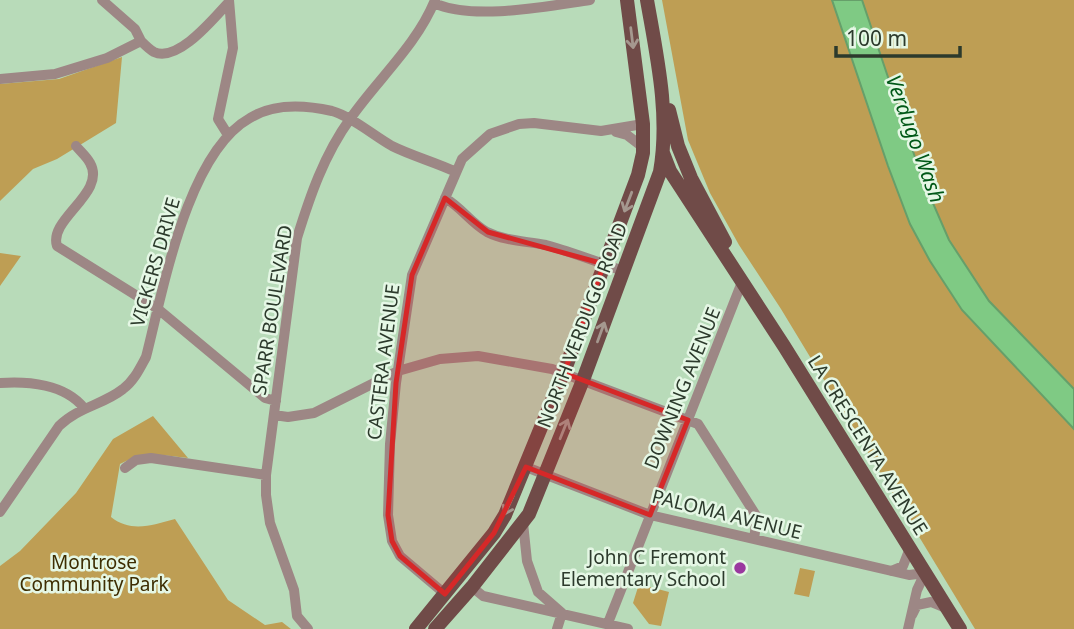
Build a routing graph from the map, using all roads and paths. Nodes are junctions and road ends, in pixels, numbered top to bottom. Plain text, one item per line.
1 (102, 0) edge
2 (590, 0) edge
3 (627, 0) edge
4 (648, 0) edge
5 (229, 1) edge
6 (434, 2) edge
7 (142, 41) junction
8 (636, 75) junction
9 (660, 75) junction
10 (0, 79) edge
11 (349, 120) junction
12 (643, 124) junction
13 (614, 131) junction
14 (228, 135) junction
15 (76, 146) dead end
16 (644, 148) junction
17 (663, 155) junction
18 (456, 172) junction
19 (445, 198) junction
20 (604, 264) junction
21 (624, 271) junction
22 (742, 282) junction
23 (158, 309) junction
24 (398, 371) junction
25 (564, 373) junction
26 (583, 380) junction
27 (0, 383) edge
28 (276, 401) junction
29 (84, 408) junction
30 (274, 415) junction
31 (688, 420) junction
32 (526, 467) junction
33 (125, 468) dead end
34 (266, 475) junction
35 (546, 475) junction
36 (0, 512) edge
37 (650, 515) junction
38 (523, 523) junction
39 (754, 539) junction
40 (910, 548) junction
41 (890, 571) junction
42 (926, 573) junction
43 (472, 587) junction
44 (444, 594) junction
45 (948, 609) junction
46 (562, 613) junction
47 (910, 617) junction
48 (608, 623) junction
49 (308, 629) edge
50 (416, 629) edge
51 (435, 629) edge
52 (557, 629) edge
53 (628, 629) edge
54 (908, 629) edge
55 (960, 629) edge

1 - 7 street
2 - 6 street
3 -> 8 main road, NORTH VERDUGO ROAD
4 - 9 main road, NORTH VERDUGO ROAD
5 - 7 street
5 - 14 street
6 - 11 street, SPARR BOULEVARD
7 - 10 street
8 - 12 main road, NORTH VERDUGO ROAD
8 - 17 main road, LA CRESCENTA AVENUE
9 - 17 main road, NORTH VERDUGO ROAD
9 - 22 main road, LA CRESCENTA AVENUE
11 - 14 street, VICKERS DRIVE
11 - 18 street, VICKERS DRIVE
11 - 28 street, SPARR BOULEVARD
12 - 13 street, CASTERA AVENUE
12 - 16 main road, NORTH VERDUGO ROAD
13 - 16 street, CASTERA AVENUE
13 - 18 street, CASTERA AVENUE
14 - 23 street, VICKERS DRIVE
15 - 23 street
16 -> 20 main road, NORTH VERDUGO ROAD
17 - 21 main road, NORTH VERDUGO ROAD
17 - 22 main road, LA CRESCENTA AVENUE
18 - 19 street, CASTERA AVENUE
19 - 20 street
19 - 24 street, CASTERA AVENUE
20 - 21 street
20 - 25 main road, NORTH VERDUGO ROAD
26 -> 21 main road, NORTH VERDUGO ROAD
22 - 31 street, DOWNING AVENUE
22 - 40 main road, LA CRESCENTA AVENUE
23 - 28 street
23 - 29 street, VICKERS DRIVE
24 - 25 street
24 - 30 street
24 - 44 street, CASTERA AVENUE
25 - 26 street
25 - 32 main road, NORTH VERDUGO ROAD
26 - 31 street
35 -> 26 main road, NORTH VERDUGO ROAD
27 - 29 street
28 - 30 street, SPARR BOULEVARD
29 - 36 street, VICKERS DRIVE
30 - 34 street, SPARR BOULEVARD
31 - 37 street, DOWNING AVENUE
31 - 39 street
32 - 35 street, PALOMA AVENUE
32 -> 44 main road, NORTH VERDUGO ROAD
33 - 34 street
34 - 49 street, SPARR BOULEVARD
35 - 37 street, PALOMA AVENUE
35 - 38 main road, NORTH VERDUGO ROAD
37 - 39 street, PALOMA AVENUE
37 - 48 street, DOWNING AVENUE
38 - 43 main road, NORTH VERDUGO ROAD
38 - 46 street
39 - 41 street, PALOMA AVENUE
40 - 41 street
40 - 42 main road, LA CRESCENTA AVENUE
41 - 42 street, PALOMA AVENUE
42 - 45 main road, LA CRESCENTA AVENUE
42 - 47 street
43 - 46 street
43 - 51 main road, NORTH VERDUGO ROAD
44 - 50 main road, NORTH VERDUGO ROAD
45 - 47 street
45 - 55 main road, LA CRESCENTA AVENUE
46 - 48 street
46 - 52 street
47 - 54 street
48 - 53 street

